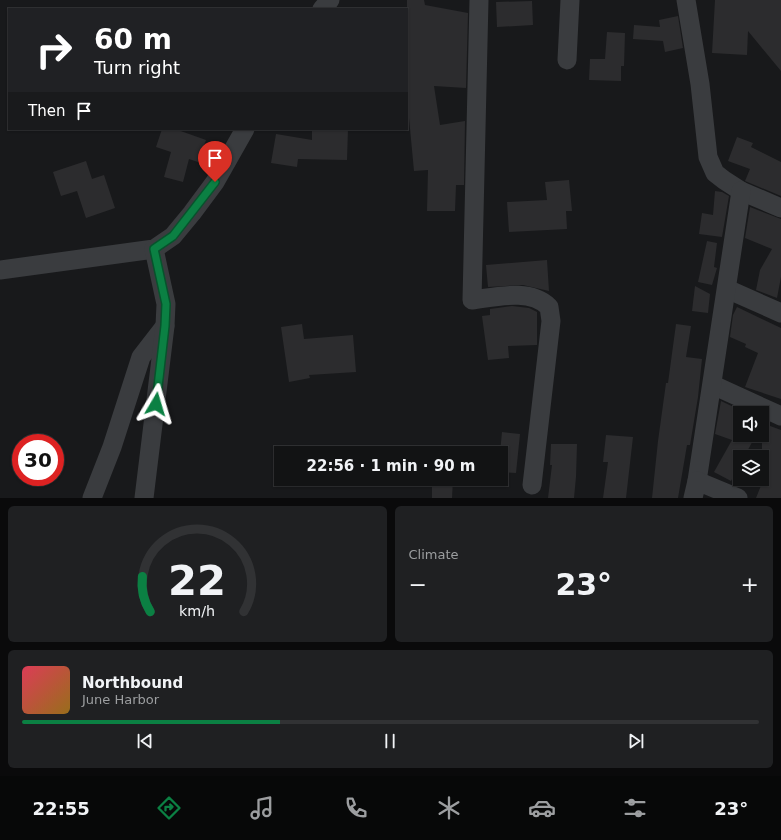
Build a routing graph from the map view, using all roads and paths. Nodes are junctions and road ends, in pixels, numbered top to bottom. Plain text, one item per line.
1 (330, 0) edge
2 (480, 0) edge
3 (570, 0) edge
4 (686, 0) edge
5 (323, 8) edge
6 (567, 60) dead end
7 (244, 130) edge
8 (741, 191) junction
9 (781, 208) edge
10 (154, 249) junction
11 (0, 270) edge
12 (727, 288) junction
13 (781, 313) edge
14 (165, 326) junction
15 (712, 385) junction
16 (781, 416) edge
17 (532, 486) dead end
18 (695, 489) edge
19 (92, 498) edge
20 (144, 498) edge
21 (738, 498) edge

1 - 5 street
2 - 17 street
3 - 6 street
4 - 8 street
7 - 10 street
8 - 9 street
8 - 12 street
10 - 11 street
10 - 14 street
12 - 13 street
12 - 15 street
14 - 19 street
14 - 20 street
15 - 16 street
15 - 18 street
18 - 21 street

